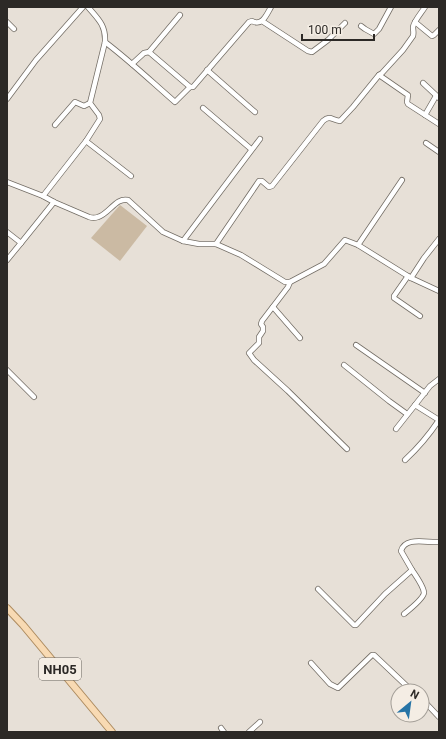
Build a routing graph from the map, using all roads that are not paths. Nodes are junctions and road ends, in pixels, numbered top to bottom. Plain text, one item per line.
1 (83, 7) edge
2 (88, 7) edge
3 (271, 7) edge
4 (391, 7) edge
5 (425, 7) edge
6 (180, 15) dead end
7 (262, 21) junction
8 (7, 22) edge
9 (415, 22) junction
10 (345, 23) dead end
11 (361, 26) dead end
12 (14, 29) dead end
13 (439, 30) edge
14 (105, 42) junction
15 (149, 52) junction
16 (132, 64) junction
17 (207, 70) junction
18 (379, 75) junction
19 (423, 83) dead end
20 (190, 87) junction
21 (438, 97) edge
22 (7, 99) edge
23 (90, 103) junction
24 (203, 108) dead end
25 (255, 112) dead end
26 (425, 115) junction
27 (439, 124) edge
28 (55, 125) dead end
29 (260, 139) dead end
30 (86, 141) junction
31 (426, 143) dead end
32 (251, 149) junction
33 (439, 152) edge
34 (131, 176) dead end
35 (402, 180) dead end
36 (7, 182) edge
37 (43, 196) junction
38 (54, 202) junction
39 (7, 232) edge
40 (439, 239) edge
41 (183, 241) junction
42 (22, 243) junction
43 (216, 244) junction
44 (358, 245) junction
45 (7, 260) edge
46 (410, 277) junction
47 (290, 282) junction
48 (439, 291) edge
49 (273, 307) junction
50 (420, 316) dead end
51 (300, 338) dead end
52 (356, 345) dead end
53 (344, 365) dead end
54 (7, 370) edge
55 (439, 379) edge
56 (425, 392) junction
57 (34, 397) dead end
58 (415, 405) junction
59 (407, 414) junction
60 (439, 420) edge
61 (396, 428) dead end
62 (347, 449) dead end
63 (405, 460) dead end
64 (439, 542) edge
65 (412, 570) junction
66 (318, 589) dead end
67 (7, 608) edge
68 (404, 614) dead end
69 (311, 663) dead end
70 (404, 683) edge
71 (430, 707) edge
72 (439, 717) edge
73 (260, 722) dead end
74 (112, 732) edge
75 (249, 732) edge

1 - 22 street
2 - 14 street
3 - 7 street
4 - 11 street
5 - 9 street
6 - 15 street
7 - 10 street
7 - 17 street
8 - 12 street
9 - 13 street
9 - 18 street
14 - 16 street
14 - 23 street
15 - 16 street
15 - 20 street
16 - 20 street
17 - 20 street
17 - 25 street
18 - 26 street
18 - 43 street
19 - 21 street
21 - 26 street
23 - 28 street
23 - 30 street
24 - 32 street
26 - 27 street
29 - 32 street
30 - 34 street
30 - 37 street
31 - 33 street
32 - 41 street
35 - 44 street
36 - 37 street
37 - 38 street
38 - 41 street
38 - 42 street
39 - 42 street
40 - 46 street
41 - 43 street
42 - 45 street
43 - 47 street
44 - 46 street
44 - 47 street
46 - 48 street
46 - 50 street
47 - 49 street
49 - 51 street
49 - 62 street
52 - 56 street
53 - 59 street
54 - 57 street
55 - 56 street
56 - 58 street
58 - 59 street
58 - 60 street
59 - 61 street
60 - 63 street
64 - 65 street
65 - 66 street
65 - 68 street
67 - 74 main road, NH05
69 - 70 street
71 - 72 street
73 - 75 street

